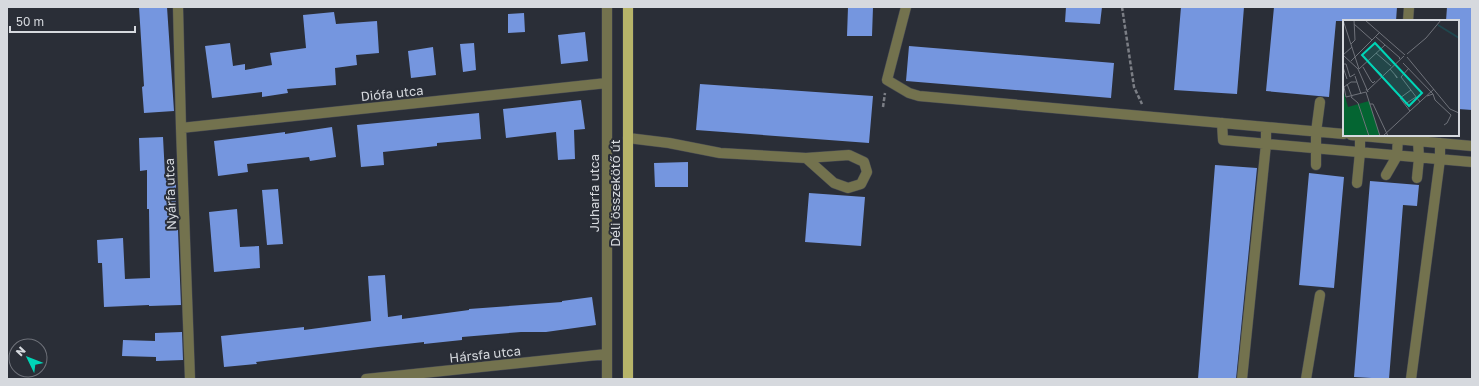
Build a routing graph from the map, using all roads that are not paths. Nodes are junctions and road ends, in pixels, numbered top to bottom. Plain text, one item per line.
1 (178, 7) edge
2 (607, 7) edge
3 (628, 7) edge
4 (906, 7) edge
5 (1409, 7) edge
6 (1408, 20) edge
7 (606, 83) junction
8 (1320, 102) dead end
9 (1222, 123) junction
10 (1266, 127) junction
11 (181, 128) junction
12 (1316, 132) junction
13 (1343, 134) edge
14 (1357, 136) edge
15 (1378, 136) edge
16 (1398, 137) edge
17 (628, 138) junction
18 (1418, 141) junction
19 (1440, 143) junction
20 (1266, 144) junction
21 (1472, 146) edge
22 (1316, 149) junction
23 (1360, 152) junction
24 (1397, 156) junction
25 (806, 158) junction
26 (1419, 158) junction
27 (1440, 160) junction
28 (1472, 162) edge
29 (1316, 165) dead end
30 (1386, 175) dead end
31 (1417, 178) dead end
32 (1357, 183) dead end
33 (1320, 295) dead end
34 (607, 354) junction
35 (190, 379) edge
36 (366, 379) edge
37 (607, 379) edge
38 (628, 379) edge
39 (1242, 379) edge
40 (1306, 379) edge
41 (1411, 379) edge

1 - 11 street, Nyárfa utca
2 - 7 street, Juharfa utca
3 - 17 main road, Déli összekötő út
4 - 9 street
5 - 6 street
7 - 11 street, Diófa utca
7 - 34 street, Juharfa utca
8 - 12 street
9 - 10 street
9 - 20 street
10 - 12 street
10 - 20 street
11 - 35 street, Nyárfa utca
12 - 13 street
12 - 22 street
14 - 23 street
15 - 16 street
16 - 18 street
16 - 24 street
17 - 25 street
17 - 38 main road, Déli összekötő út
18 - 19 street
18 - 26 street
19 - 21 street
19 - 27 street
20 - 22 street
20 - 39 street
22 - 23 street
22 - 29 street
23 - 24 street
23 - 32 street
24 - 26 street
24 - 30 street
25 - 25 street
26 - 27 street
26 - 31 street
27 - 28 street
27 - 41 street
33 - 40 street
34 - 36 street, Hársfa utca
34 - 37 street, Juharfa utca

